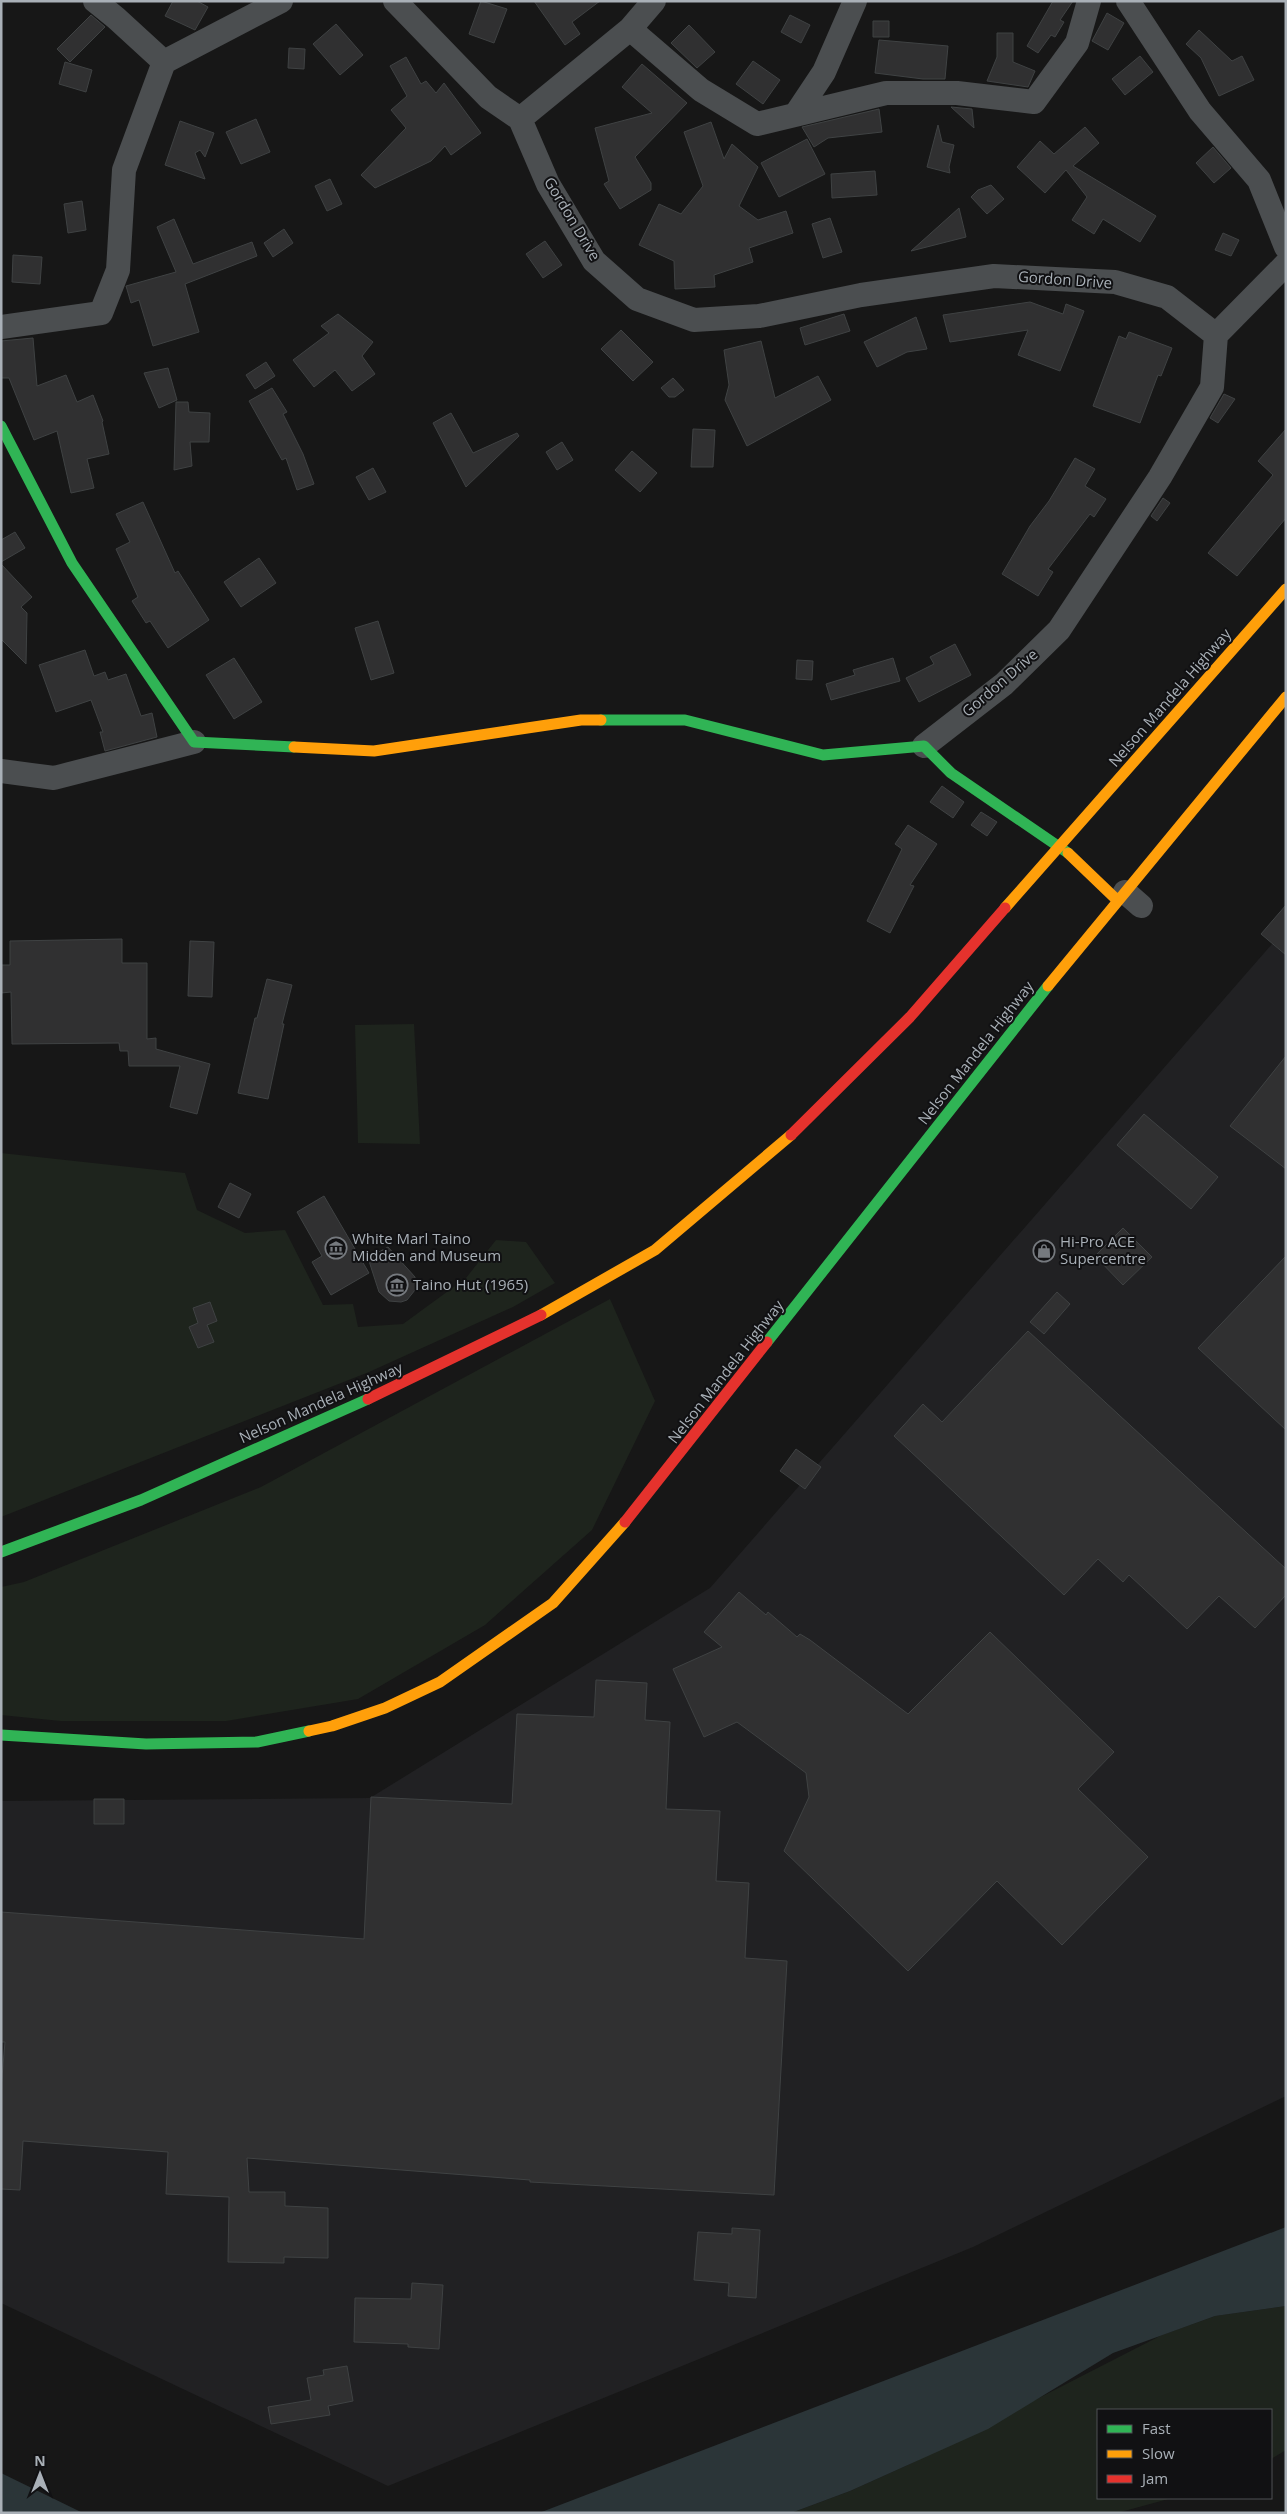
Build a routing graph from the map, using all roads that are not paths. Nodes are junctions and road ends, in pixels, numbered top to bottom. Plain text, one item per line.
1 (95, 1) edge
2 (281, 1) edge
3 (394, 1) edge
4 (654, 1) edge
5 (855, 1) edge
6 (1089, 1) edge
7 (1128, 1) edge
8 (630, 28) junction
9 (164, 62) junction
10 (796, 114) junction
11 (520, 119) junction
12 (1286, 247) edge
13 (1286, 264) edge
14 (1, 327) edge
15 (1216, 334) junction
16 (1, 426) edge
17 (1286, 589) edge
18 (1286, 697) edge
19 (194, 742) junction
20 (924, 746) junction
21 (1, 771) edge
22 (1056, 858) junction
23 (1128, 900) junction
24 (1, 1552) edge
25 (1, 1736) edge

1 - 9 street
2 - 9 street
3 - 11 street
4 - 8 street
5 - 10 street
6 - 10 street
7 - 12 street
8 - 10 street
8 - 11 street
9 - 14 street
11 - 15 street, Gordon Drive
13 - 15 street
15 - 20 street, Gordon Drive
16 - 19 main road
17 - 22 main road, Nelson Mandela Highway
18 - 23 main road, Nelson Mandela Highway
19 - 20 main road
19 - 21 street
20 - 22 main road
22 - 23 main road
22 - 24 main road, Nelson Mandela Highway
23 - 25 main road, Nelson Mandela Highway

